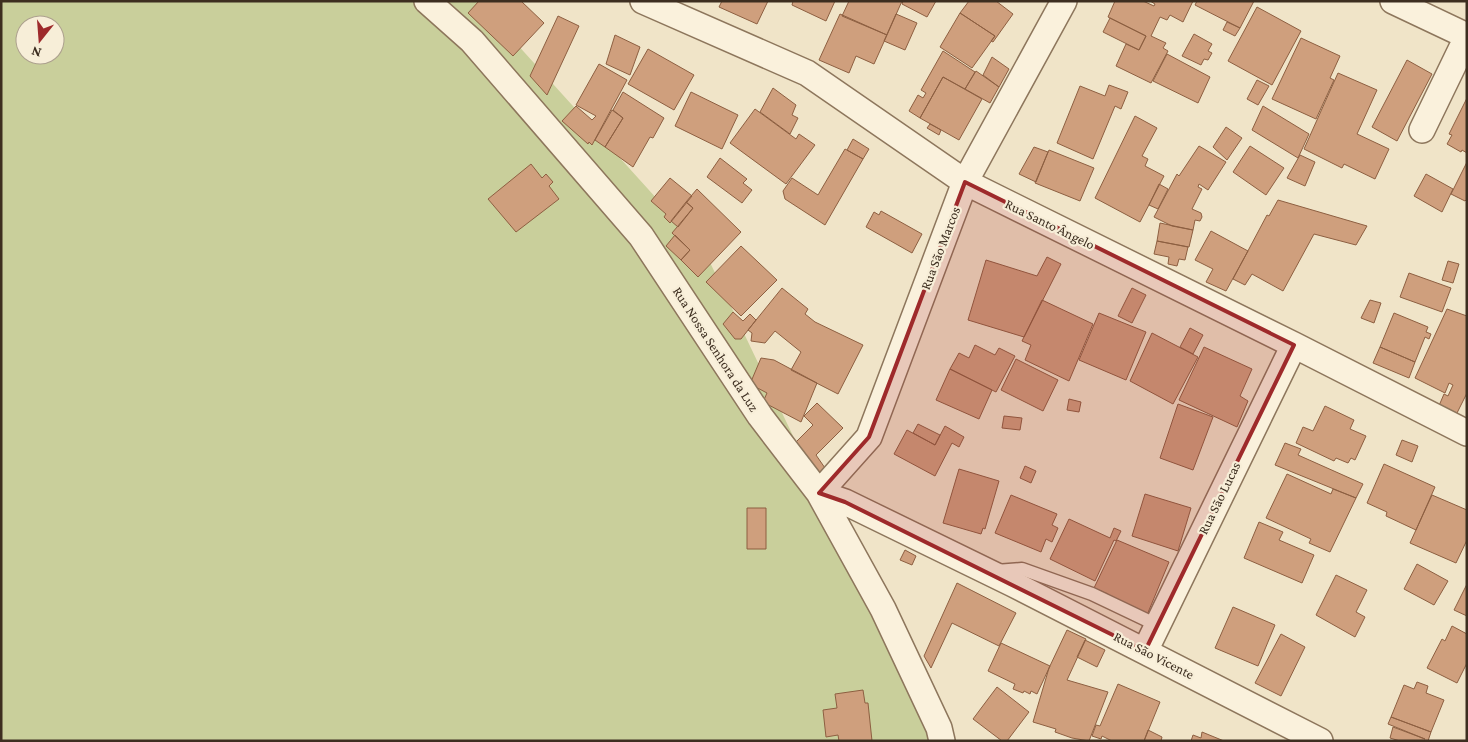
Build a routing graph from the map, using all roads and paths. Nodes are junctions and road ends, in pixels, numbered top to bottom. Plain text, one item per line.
1 (427, 1) edge
2 (643, 1) edge
3 (1064, 1) edge
4 (1393, 1) edge
5 (1467, 36) edge
6 (1422, 130) dead end
7 (964, 182) junction
8 (1294, 345) junction
9 (1467, 433) edge
10 (819, 493) junction
11 (986, 571) junction
12 (1157, 625) junction
13 (1144, 651) junction
14 (1315, 740) edge
15 (942, 741) edge

1 - 10 street, Rua Nossa Senhora da Luz
2 - 7 street, Rua Santo Ângelo
3 - 7 street, Rua São Marcos
4 - 5 street
5 - 6 street
7 - 8 street, Rua Santo Ângelo
7 - 10 street, Rua São Marcos
8 - 9 street, Rua Santo Ângelo
8 - 12 street, Rua São Lucas
10 - 11 street, Rua São Vicente
10 - 15 street, Rua Nossa Senhora da Luz
11 - 12 lane, Rua São Vicente
11 - 13 street, Rua São Vicente
12 - 13 street, Rua São Lucas
13 - 14 street, Rua São Vicente

